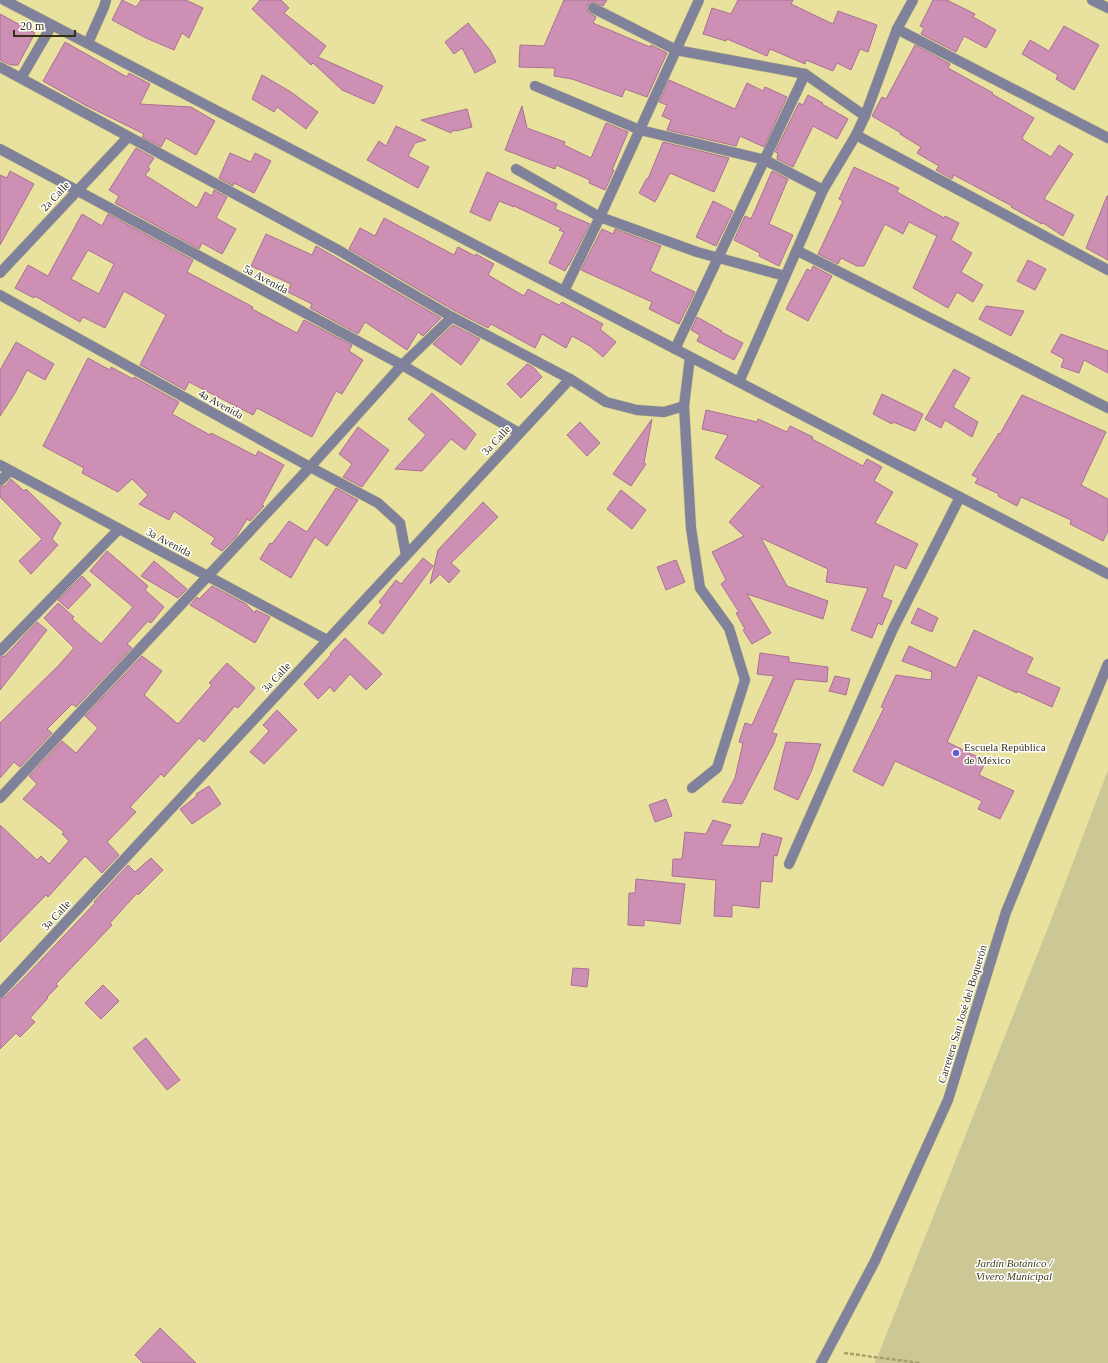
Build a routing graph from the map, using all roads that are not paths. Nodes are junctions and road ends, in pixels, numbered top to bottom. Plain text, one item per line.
1 (4, 0) edge
2 (106, 0) edge
3 (699, 0) edge
4 (913, 0) edge
5 (1092, 0) edge
6 (592, 8) dead end
7 (1108, 8) edge
8 (52, 25) junction
9 (897, 28) junction
10 (88, 43) junction
11 (676, 50) junction
12 (0, 67) edge
13 (805, 74) junction
14 (21, 78) junction
15 (535, 86) dead end
16 (865, 116) junction
17 (640, 130) junction
18 (856, 135) junction
19 (128, 137) junction
20 (1108, 138) edge
21 (0, 149) edge
22 (765, 160) junction
23 (516, 169) dead end
24 (823, 190) junction
25 (77, 191) junction
26 (600, 217) junction
27 (798, 250) junction
28 (718, 257) junction
29 (1108, 270) edge
30 (0, 273) edge
31 (785, 276) junction
32 (564, 291) junction
33 (0, 295) edge
34 (452, 317) junction
35 (675, 349) junction
36 (690, 357) junction
37 (402, 365) junction
38 (570, 379) junction
39 (739, 382) junction
40 (684, 406) junction
41 (1108, 408) edge
42 (519, 433) junction
43 (0, 465) edge
44 (310, 467) junction
45 (10, 471) junction
46 (0, 481) edge
47 (960, 497) junction
48 (119, 529) junction
49 (406, 554) junction
50 (1108, 574) edge
51 (208, 577) junction
52 (327, 640) junction
53 (0, 651) edge
54 (1108, 664) edge
55 (692, 788) dead end
56 (0, 798) edge
57 (789, 864) dead end
58 (0, 993) edge
59 (821, 1363) edge

1 - 8 street
2 - 10 street
3 - 11 street
4 - 9 street
5 - 7 street
6 - 11 street
8 - 10 street
8 - 14 street
9 - 16 street
9 - 20 street
10 - 32 street
11 - 13 street
11 - 17 street
12 - 14 street
13 - 16 street
13 - 22 street
14 - 19 street
15 - 17 street
16 - 18 street
17 - 22 street
17 - 26 street
18 - 24 street
18 - 29 street
19 - 25 street, 2a Calle
19 - 34 street
21 - 25 street, 5a Avenida
22 - 24 street
22 - 28 street
23 - 26 street
24 - 27 street
25 - 30 street, 2a Calle
25 - 37 street, 5a Avenida
26 - 28 street
26 - 32 street
27 - 31 street
27 - 41 street
28 - 31 street
28 - 35 street
31 - 39 street
32 - 35 street
33 - 44 street, 4a Avenida
34 - 37 street
34 - 38 street
35 - 36 street
36 - 39 street
36 - 40 street
37 - 42 street, 5a Avenida
37 - 44 street
38 - 40 street
38 - 42 street, 3a Calle
39 - 47 street
40 - 55 street
42 - 49 street, 3a Calle
43 - 45 street, 3a Avenida
44 - 49 street, 4a Avenida
44 - 51 street
45 - 46 street
45 - 48 street, 3a Avenida
47 - 50 street
47 - 57 street
48 - 51 street, 3a Avenida
48 - 53 street
49 - 52 street, 3a Calle
51 - 52 street, 3a Avenida
51 - 56 street
52 - 58 street, 3a Calle
54 - 59 street, Carretera San José del Boquerón

